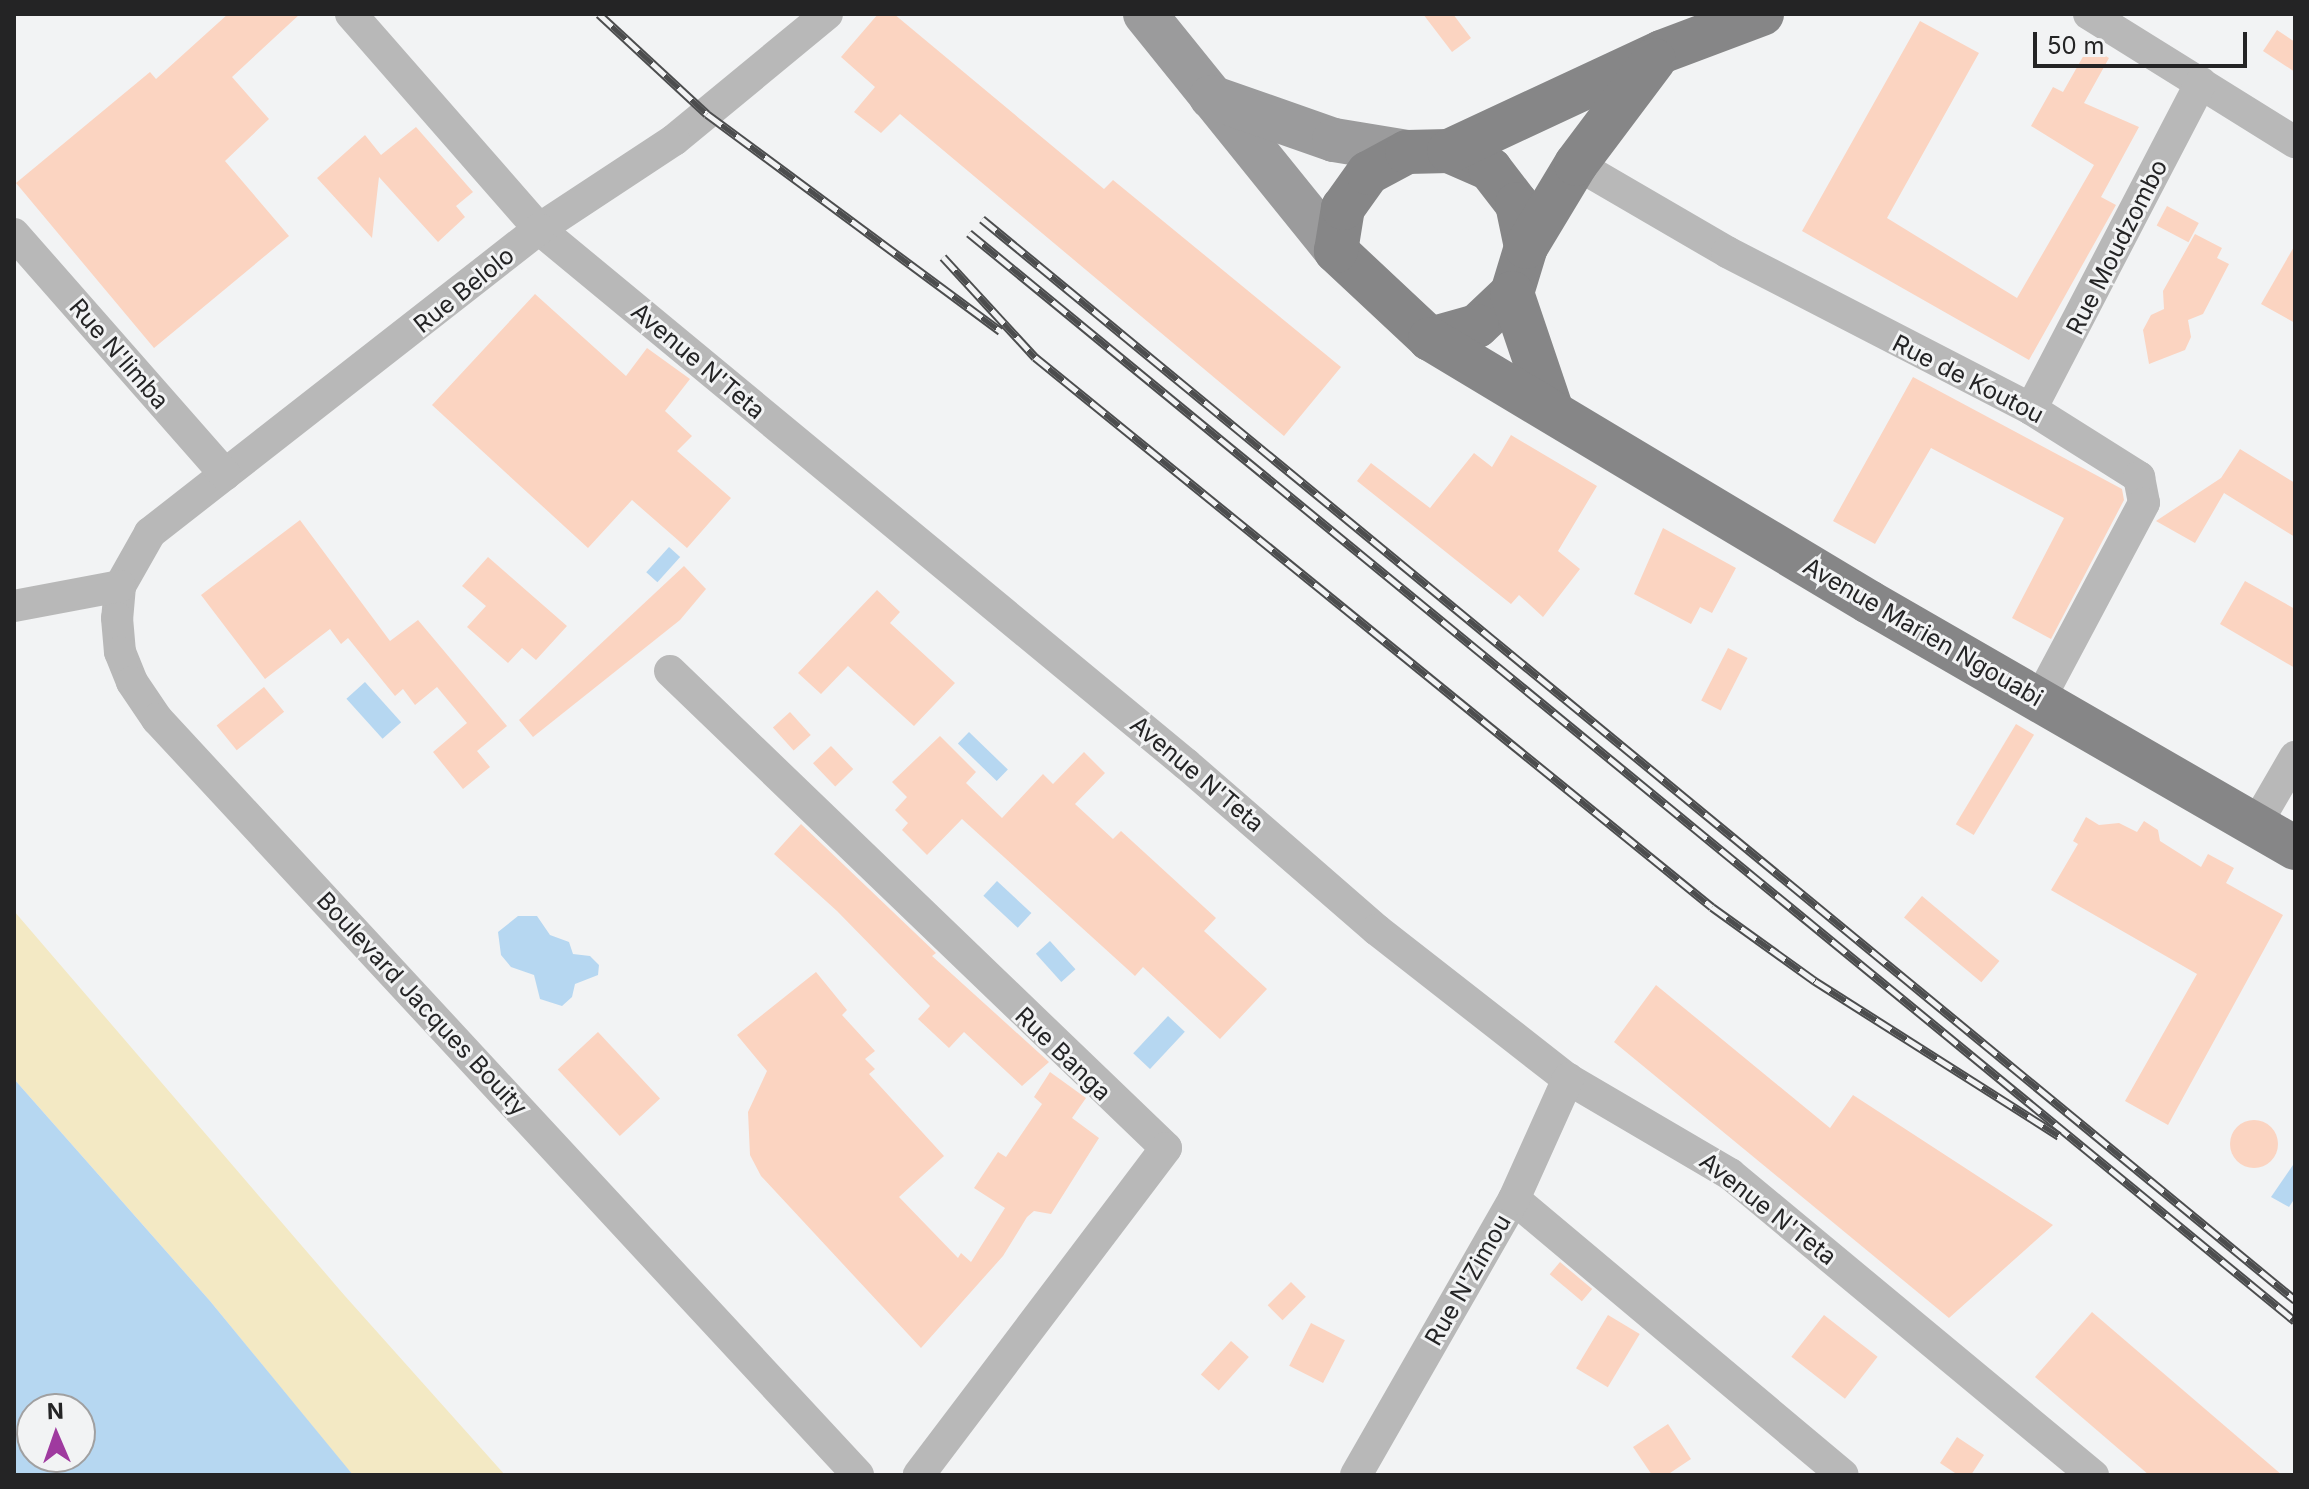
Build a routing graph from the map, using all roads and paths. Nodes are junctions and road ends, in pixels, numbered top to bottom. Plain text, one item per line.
1 (351, 14) edge
2 (827, 14) edge
3 (1145, 14) edge
4 (1762, 14) edge
5 (2089, 14) edge
6 (1661, 52) junction
7 (2201, 83) junction
8 (1208, 96) junction
9 (2295, 142) edge
10 (1449, 151) junction
11 (1407, 152) junction
12 (1576, 164) junction
13 (539, 229) junction
14 (14, 234) edge
15 (1526, 247) junction
16 (1336, 251) junction
17 (1512, 293) junction
18 (1430, 339) junction
19 (2031, 409) junction
20 (1552, 411) junction
21 (225, 474) junction
22 (120, 586) junction
23 (14, 606) edge
24 (670, 671) dead end
25 (2040, 699) junction
26 (2295, 757) edge
27 (2255, 826) junction
28 (2295, 848) edge
29 (1568, 1079) junction
30 (1514, 1199) junction
31 (858, 1475) edge
32 (919, 1475) edge
33 (1356, 1475) edge
34 (1843, 1475) edge
35 (2093, 1475) edge

1 - 13 street, Avenue N'Teta
2 - 13 street, Rue Belolo
3 - 8 street
4 - 6 main road
5 - 7 street
6 - 10 main road
6 - 12 main road
7 - 9 street
7 - 19 street, Rue Moudzombo
8 - 11 street
8 - 16 street
10 - 11 main road
10 - 15 main road
11 - 16 main road
12 - 15 main road
12 - 19 street, Rue de Koutou
13 - 21 street, Rue Belolo
13 - 29 street, Avenue N'Teta
14 - 21 street, Rue N'limba
15 - 17 main road
16 - 18 main road
17 - 18 main road
17 - 20 main road
18 - 20 main road, Avenue Marien Ngouabi
19 - 25 street, Rue de Koutou
20 - 25 main road, Avenue Marien Ngouabi
21 - 22 street, Rue Belolo
22 - 23 street
22 - 31 street, Boulevard Jacques Bouity
24 - 32 street, Rue Banga
25 - 27 main road, Avenue Marien Ngouabi
26 - 27 street
27 - 28 main road, Avenue Marien Ngouabi
29 - 30 street, Rue N'Zimou
29 - 35 street, Avenue N'Teta
30 - 33 street, Rue N'Zimou
30 - 34 street

